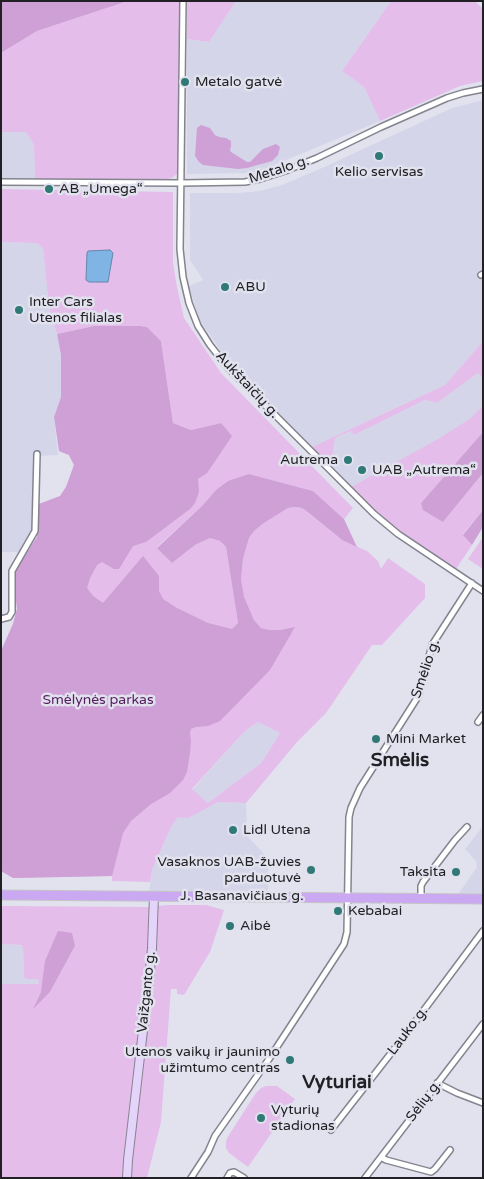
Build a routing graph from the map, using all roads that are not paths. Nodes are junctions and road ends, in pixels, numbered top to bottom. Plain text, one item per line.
1 (183, 1) edge
2 (483, 88) edge
3 (1, 182) edge
4 (181, 183) junction
5 (37, 454) dead end
6 (472, 583) junction
7 (483, 591) edge
8 (1, 618) edge
9 (483, 715) edge
10 (478, 722) dead end
11 (467, 827) dead end
12 (1, 894) edge
13 (154, 896) junction
14 (348, 897) junction
15 (420, 899) junction
16 (483, 899) edge
17 (483, 931) edge
18 (483, 1024) edge
19 (437, 1083) junction
20 (483, 1103) edge
21 (330, 1130) dead end
22 (450, 1150) dead end
23 (381, 1157) junction
24 (228, 1176) edge
25 (127, 1178) edge
26 (191, 1178) edge
27 (244, 1178) edge
28 (365, 1178) edge

1 - 4 street, Aukštaičių g.
2 - 4 street, Metalo g.
3 - 4 street, Metalo g.
4 - 6 street, Aukštaičių g.
5 - 8 street
6 - 7 street, Aukštaičių g.
6 - 14 street, Smėlio g.
9 - 10 street
11 - 15 street
12 - 13 main road, J. Basanavičiaus g.
13 - 14 main road, J. Basanavičiaus g.
13 - 25 main road, Vaižganto g.
14 - 15 main road, J. Basanavičiaus g.
14 - 26 street, Smėlio g.
15 - 16 main road, J. Basanavičiaus g.
17 - 21 street, Lauko g.
18 - 19 street, Sėlių g.
19 - 20 street
19 - 23 street, Sėlių g.
22 - 23 street
23 - 28 street, Sėlių g.
24 - 27 street

